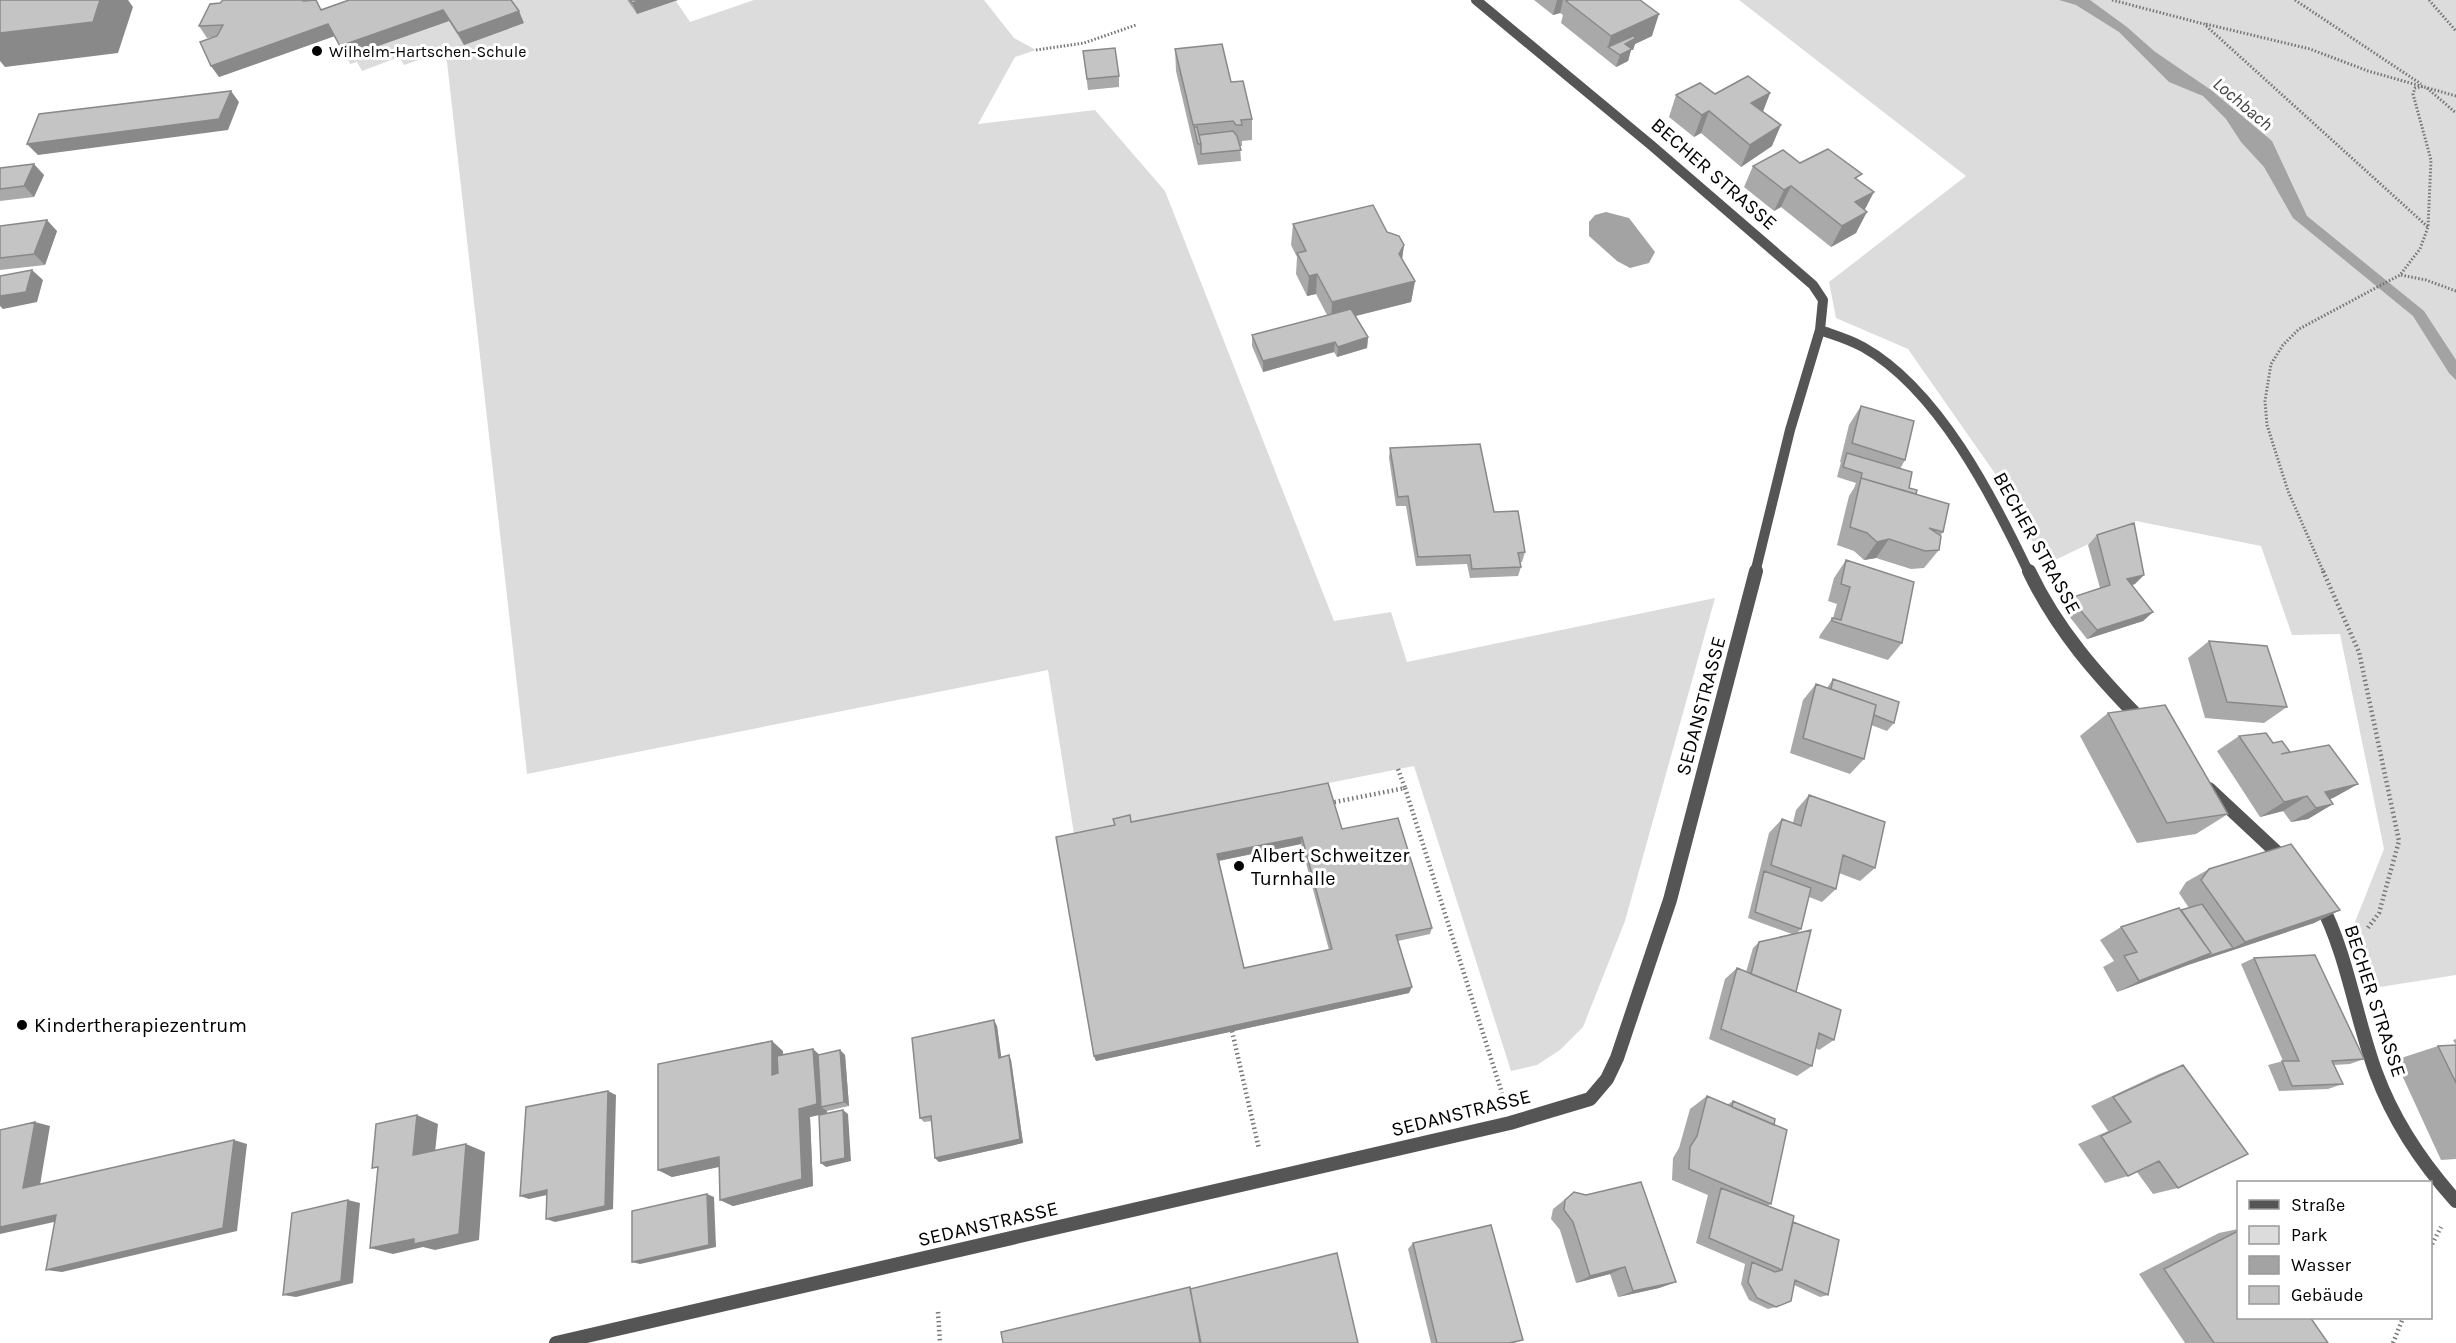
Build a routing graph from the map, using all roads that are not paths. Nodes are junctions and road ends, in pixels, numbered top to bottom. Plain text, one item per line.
1 (1476, 0) edge
2 (1820, 330) junction
3 (2154, 733) edge
4 (2201, 782) edge
5 (2296, 871) edge
6 (2314, 892) edge
7 (2456, 1201) edge
8 (556, 1343) edge

1 - 2 street, BECHER STRASSE
2 - 3 street, BECHER STRASSE
2 - 8 street, SEDANSTRASSE
4 - 5 street
6 - 7 street, BECHER STRASSE

